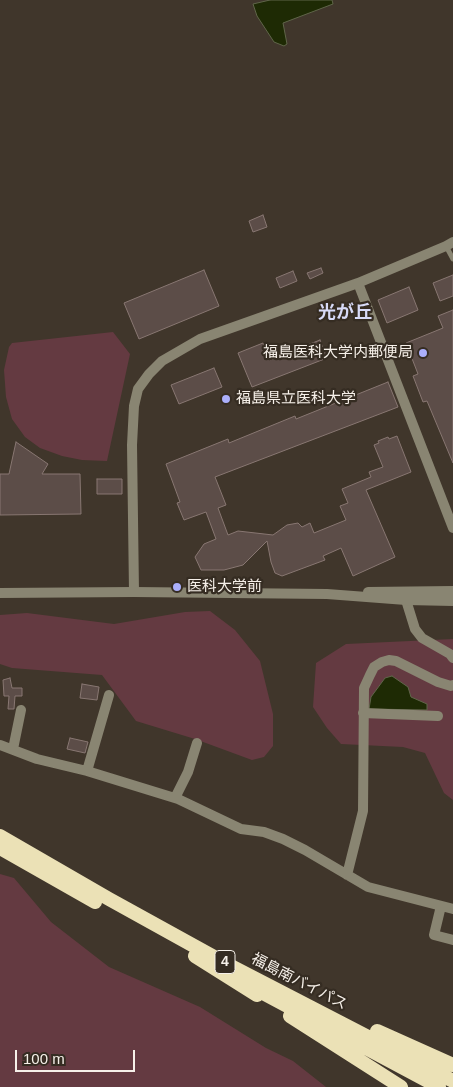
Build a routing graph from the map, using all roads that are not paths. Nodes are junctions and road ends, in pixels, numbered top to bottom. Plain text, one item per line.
1 (450, 244) edge
2 (453, 259) edge
3 (358, 282) junction
4 (450, 512) edge
5 (453, 528) edge
6 (453, 591) edge
7 (134, 592) junction
8 (0, 593) edge
9 (406, 596) junction
10 (453, 601) edge
11 (453, 658) edge
12 (453, 685) edge
13 (109, 695) dead end
14 (21, 710) dead end
15 (363, 713) junction
16 (438, 716) dead end
17 (197, 743) dead end
18 (0, 745) edge
19 (13, 749) junction
20 (87, 771) junction
21 (175, 798) junction
22 (0, 836) edge
23 (0, 848) edge
24 (347, 875) junction
25 (441, 906) junction
26 (453, 909) edge
27 (453, 940) edge
28 (195, 956) junction
29 (223, 962) junction
30 (453, 1065) edge
31 (453, 1081) edge
32 (401, 1087) edge
33 (439, 1087) edge

1 - 2 lane
1 - 3 street
3 - 4 street
3 - 7 street
4 - 5 street
6 - 9 street
7 - 8 street
7 - 9 street
9 - 10 street
9 - 11 street
12 - 15 street
13 - 20 street
14 - 19 street
15 - 16 street
15 - 24 street
17 - 21 street
18 - 19 street
19 - 20 street
20 - 21 street
21 - 24 street
22 - 29 highway, 福島南バイパス / 4
23 - 28 highway, 福島南バイパス / 4
24 - 25 street
25 - 26 street
25 - 27 street
28 - 32 highway
28 - 33 highway, 福島南バイパス / 4
29 - 30 highway
29 - 31 highway, 福島南バイパス / 4

